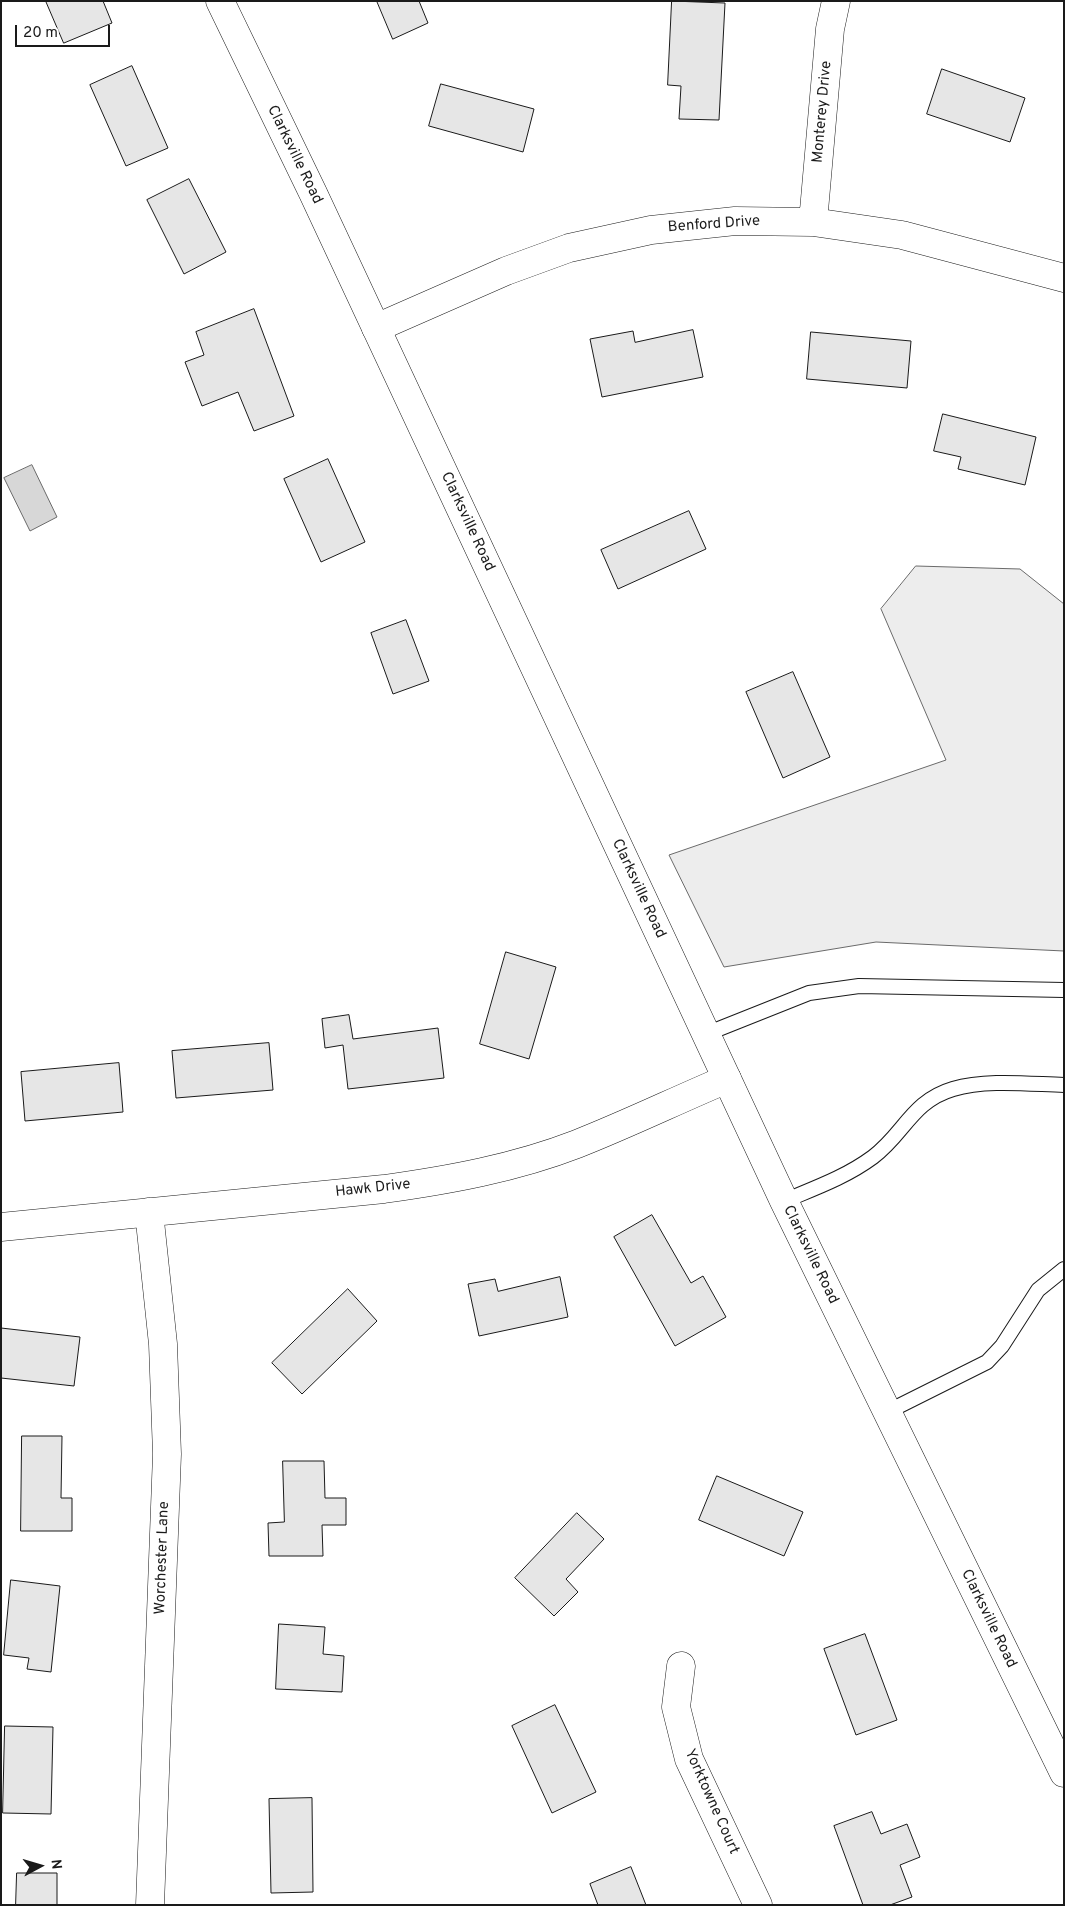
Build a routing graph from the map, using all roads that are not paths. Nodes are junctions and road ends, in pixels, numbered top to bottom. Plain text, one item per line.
1 (220, 1) edge
2 (836, 1) edge
3 (813, 222) junction
4 (1064, 278) edge
5 (376, 328) junction
6 (1064, 990) edge
7 (706, 1034) junction
8 (727, 1079) junction
9 (1064, 1085) edge
10 (784, 1201) junction
11 (149, 1212) junction
12 (1, 1226) edge
13 (1064, 1269) edge
14 (887, 1412) junction
15 (681, 1666) dead end
16 (1056, 1739) edge
17 (1064, 1773) edge
18 (150, 1905) edge
19 (758, 1905) edge

1 - 5 street, Clarksville Road
2 - 3 street, Monterey Drive
3 - 4 street, Benford Drive
3 - 5 street, Benford Drive
5 - 7 street, Clarksville Road
6 - 7 lane
7 - 8 street, Clarksville Road
8 - 10 street, Clarksville Road
8 - 11 street, Hawk Drive
9 - 10 lane
10 - 14 street, Clarksville Road
11 - 12 street, Hawk Drive
11 - 18 street, Worchester Lane
13 - 14 lane
14 - 16 street, Clarksville Road
15 - 19 street, Yorktowne Court
16 - 17 street, Clarksville Road

